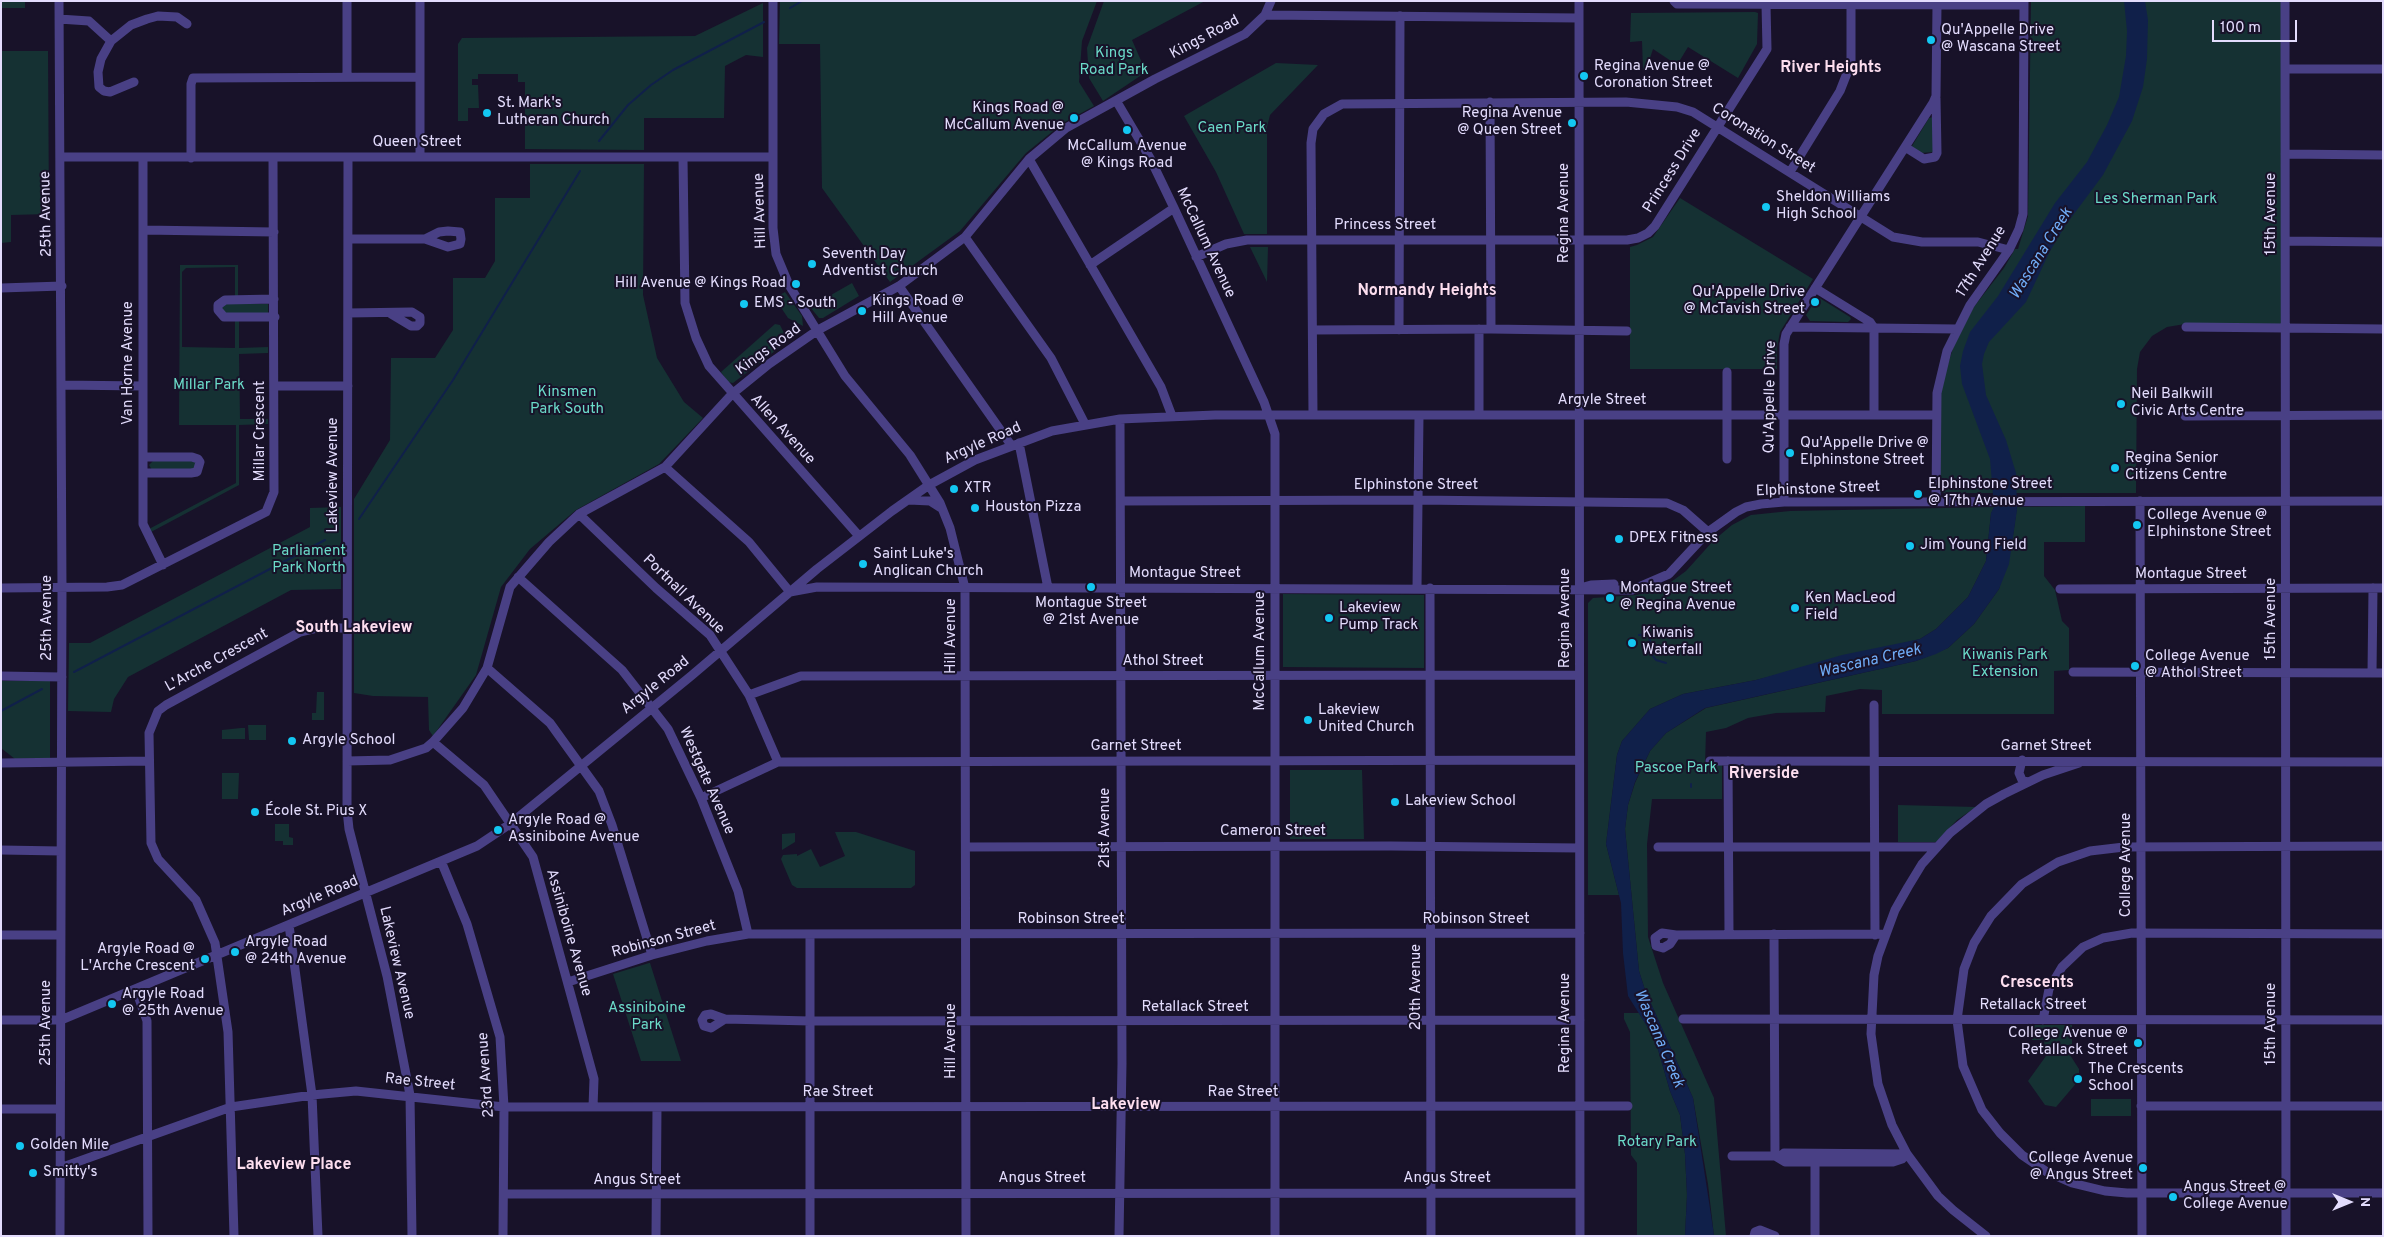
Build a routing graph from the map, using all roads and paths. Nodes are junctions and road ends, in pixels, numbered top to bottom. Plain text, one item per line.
1 (59, 1) edge
2 (347, 1) edge
3 (420, 1) edge
4 (773, 1) edge
5 (1271, 1) edge
6 (1579, 1) edge
7 (1674, 1) edge
8 (2285, 1) edge
9 (1851, 3) edge
10 (2024, 3) edge
11 (1766, 5) junction
12 (1937, 5) junction
13 (1264, 15) junction
14 (1400, 16) junction
15 (1579, 18) junction
16 (59, 19) junction
17 (187, 24) dead end
18 (111, 41) junction
19 (2285, 69) junction
20 (2383, 69) edge
21 (347, 77) junction
22 (420, 77) junction
23 (134, 82) dead end
24 (1936, 96) junction
25 (1117, 102) junction
26 (1490, 102) junction
27 (1579, 102) junction
28 (1400, 103) junction
29 (1716, 126) junction
30 (1905, 147) junction
31 (2285, 154) junction
32 (2383, 155) edge
33 (420, 156) junction
34 (60, 157) junction
35 (143, 157) junction
36 (773, 157) junction
37 (191, 158) junction
38 (273, 158) junction
39 (348, 158) junction
40 (683, 158) junction
41 (1029, 159) junction
42 (1790, 172) junction
43 (1174, 208) junction
44 (1861, 216) junction
45 (142, 230) junction
46 (274, 232) junction
47 (965, 237) junction
48 (348, 239) junction
49 (425, 239) dead end
50 (1312, 240) junction
51 (1399, 240) junction
52 (1490, 240) junction
53 (1578, 240) junction
54 (2286, 241) junction
55 (2383, 242) edge
56 (2009, 250) junction
57 (1196, 257) junction
58 (1090, 265) junction
59 (62, 286) junction
60 (900, 286) junction
61 (1, 288) edge
62 (1815, 288) junction
63 (274, 299) junction
64 (348, 313) junction
65 (391, 314) dead end
66 (274, 317) junction
67 (1790, 327) junction
68 (2186, 327) dead end
69 (2286, 327) junction
70 (1874, 328) junction
71 (1479, 329) junction
72 (1491, 329) junction
73 (1957, 329) junction
74 (2383, 329) edge
75 (818, 330) junction
76 (1313, 330) junction
77 (1399, 330) junction
78 (1578, 331) junction
79 (1627, 331) dead end
80 (1727, 372) dead end
81 (62, 385) junction
82 (143, 386) junction
83 (275, 386) junction
84 (348, 386) junction
85 (732, 394) junction
86 (1269, 414) junction
87 (1784, 414) junction
88 (1313, 415) junction
89 (1479, 415) junction
90 (1579, 415) junction
91 (1727, 415) junction
92 (1874, 415) junction
93 (1936, 415) junction
94 (2286, 415) junction
95 (2383, 415) edge
96 (1172, 416) junction
97 (1419, 416) junction
98 (2185, 416) dead end
99 (1120, 419) junction
100 (1085, 424) junction
101 (1015, 444) junction
102 (143, 457) junction
103 (1728, 459) dead end
104 (665, 467) junction
105 (143, 473) junction
106 (929, 485) junction
107 (909, 500) junction
108 (1275, 500) junction
109 (1418, 500) junction
110 (1122, 501) junction
111 (1580, 501) junction
112 (2140, 501) junction
113 (2286, 501) junction
114 (2383, 501) edge
115 (1784, 502) junction
116 (1936, 502) junction
117 (943, 509) junction
118 (579, 514) junction
119 (1708, 532) junction
120 (859, 536) junction
121 (163, 565) junction
122 (818, 568) junction
123 (518, 577) junction
124 (817, 587) junction
125 (1, 588) edge
126 (62, 588) junction
127 (965, 588) junction
128 (1048, 588) junction
129 (1120, 588) junction
130 (1275, 588) junction
131 (1417, 588) junction
132 (1430, 588) junction
133 (1580, 588) junction
134 (2286, 588) junction
135 (2378, 588) edge
136 (2060, 589) dead end
137 (2140, 589) junction
138 (790, 592) junction
139 (346, 628) junction
140 (721, 651) junction
141 (487, 668) junction
142 (2073, 672) dead end
143 (2140, 672) junction
144 (2286, 673) junction
145 (2372, 673) junction
146 (2383, 673) edge
147 (966, 675) junction
148 (1120, 675) junction
149 (1275, 675) junction
150 (1431, 675) junction
151 (1579, 675) junction
152 (1, 676) edge
153 (62, 677) junction
154 (749, 695) junction
155 (1874, 705) dead end
156 (652, 708) junction
157 (433, 742) junction
158 (1, 753) edge
159 (1431, 760) junction
160 (1579, 760) junction
161 (1873, 760) junction
162 (2022, 760) junction
163 (149, 761) junction
164 (347, 761) junction
165 (966, 761) junction
166 (1119, 761) junction
167 (1275, 761) junction
168 (1710, 761) dead end
169 (1728, 761) junction
170 (2087, 761) junction
171 (2140, 761) junction
172 (62, 762) junction
173 (778, 762) junction
174 (2286, 762) junction
175 (2383, 762) edge
176 (6, 763) edge
177 (580, 766) junction
178 (2026, 782) junction
179 (701, 798) junction
180 (510, 824) junction
181 (1275, 846) junction
182 (1431, 846) junction
183 (1728, 846) junction
184 (2140, 846) junction
185 (2286, 846) junction
186 (2383, 846) edge
187 (966, 847) junction
188 (1658, 847) dead end
189 (1874, 847) junction
190 (1937, 847) junction
191 (1120, 848) junction
192 (1579, 848) junction
193 (1, 850) edge
194 (61, 851) junction
195 (441, 861) junction
196 (365, 893) junction
197 (289, 925) junction
198 (1431, 933) junction
199 (1580, 933) junction
200 (2141, 933) junction
201 (2286, 933) junction
202 (748, 934) junction
203 (810, 934) junction
204 (966, 934) junction
205 (1120, 934) junction
206 (1275, 934) junction
207 (1729, 934) junction
208 (1774, 934) junction
209 (2383, 934) edge
210 (1, 935) edge
211 (61, 935) junction
212 (1676, 935) dead end
213 (1880, 935) junction
214 (652, 955) junction
215 (217, 956) junction
216 (568, 982) junction
217 (136, 990) junction
218 (725, 1019) dead end
219 (1683, 1019) dead end
220 (1775, 1019) junction
221 (1, 1020) edge
222 (61, 1020) junction
223 (1580, 1020) junction
224 (1870, 1020) junction
225 (1957, 1020) junction
226 (2044, 1020) junction
227 (2141, 1020) junction
228 (2286, 1020) junction
229 (2383, 1020) edge
230 (810, 1021) junction
231 (966, 1021) junction
232 (1121, 1022) junction
233 (1275, 1022) junction
234 (1431, 1022) junction
235 (312, 1095) junction
236 (410, 1095) junction
237 (1431, 1106) junction
238 (1628, 1106) dead end
239 (2141, 1106) junction
240 (2286, 1106) junction
241 (2383, 1106) edge
242 (231, 1107) junction
243 (594, 1107) junction
244 (658, 1107) junction
245 (809, 1107) junction
246 (966, 1107) junction
247 (1122, 1107) junction
248 (1275, 1107) junction
249 (1580, 1107) junction
250 (60, 1108) junction
251 (504, 1108) junction
252 (1, 1109) edge
253 (147, 1137) junction
254 (1907, 1154) junction
255 (1732, 1156) dead end
256 (1777, 1157) junction
257 (1815, 1157) junction
258 (60, 1168) junction
259 (966, 1193) junction
260 (1120, 1193) junction
261 (1431, 1193) junction
262 (1580, 1193) junction
263 (2141, 1193) junction
264 (2286, 1193) junction
265 (2383, 1193) edge
266 (504, 1194) junction
267 (810, 1194) junction
268 (655, 1195) junction
269 (1275, 1195) junction
270 (2141, 1233) edge
271 (60, 1236) edge
272 (148, 1236) edge
273 (234, 1236) edge
274 (318, 1236) edge
275 (412, 1236) edge
276 (503, 1236) edge
277 (656, 1236) edge
278 (810, 1236) edge
279 (966, 1236) edge
280 (1120, 1236) edge
281 (1275, 1236) edge
282 (1431, 1236) edge
283 (1580, 1236) edge
284 (1754, 1236) edge
285 (1775, 1236) edge
286 (1815, 1236) edge
287 (1986, 1236) edge
288 (2286, 1236) edge

1 - 16 street, 25th Avenue
2 - 21 street
3 - 22 street
4 - 36 street, Hill Avenue
5 - 13 street, Kings Road
6 - 15 street, Regina Avenue
7 - 11 street
8 - 19 street, 15th Avenue
9 - 11 street
9 - 12 street
9 - 42 street
10 - 12 street
10 - 56 street, 17th Avenue
11 - 29 street, Princess Drive
12 - 24 street
13 - 14 street
13 - 25 street, Kings Road
14 - 15 street
14 - 28 street
15 - 27 street, Regina Avenue
16 - 18 street
16 - 34 street, 25th Avenue
17 - 18 street
18 - 23 street
19 - 20 street
19 - 31 street, 15th Avenue
21 - 22 street
21 - 37 street
22 - 33 street
24 - 30 street, Qu'Appelle Drive
24 - 30 street
25 - 41 street, Kings Road
25 - 43 street, McCallum Avenue
26 - 27 street
26 - 28 street
26 - 52 street
27 - 29 street, Coronation Street
27 - 53 street, Regina Avenue
28 - 50 street
28 - 51 street
29 - 42 street, Coronation Street
29 - 53 street, Princess Drive
30 - 44 street, Qu'Appelle Drive
31 - 32 street
31 - 54 street, 15th Avenue
33 - 39 street, Queen Street
33 - 40 street, Queen Street
34 - 35 street, Queen Street
34 - 59 street, 25th Avenue
35 - 37 street, Queen Street
35 - 45 street, Van Horne Avenue
36 - 40 street, Queen Street
36 - 75 street, Hill Avenue
37 - 38 street, Queen Street
38 - 39 street, Queen Street
38 - 46 street, Millar Crescent
39 - 48 street, Lakeview Avenue
40 - 85 street, Allen Avenue
41 - 47 street, Kings Road
41 - 58 street
42 - 44 street, Coronation Street
43 - 57 street, McCallum Avenue
43 - 58 street
44 - 56 street, Coronation Street
44 - 62 street, Qu'Appelle Drive
45 - 46 street
45 - 82 street, Van Horne Avenue
46 - 63 street, Millar Crescent
47 - 60 street, Kings Road
47 - 100 street
48 - 49 street
48 - 64 street, Lakeview Avenue
50 - 51 street, Princess Street
50 - 57 street, Princess Street
50 - 76 street
51 - 52 street, Princess Street
51 - 77 street
52 - 53 street, Princess Street
52 - 72 street
53 - 78 street, Regina Avenue
54 - 55 street
54 - 69 street, 15th Avenue
56 - 73 street, 17th Avenue
57 - 86 street, McCallum Avenue
58 - 96 street
59 - 61 street
59 - 81 street, 25th Avenue
60 - 75 street, Kings Road
60 - 101 street
62 - 67 street, Qu'Appelle Drive
62 - 70 street
63 - 66 street, Millar Crescent
63 - 66 street
64 - 65 street
64 - 84 street, Lakeview Avenue
66 - 83 street, Millar Crescent
67 - 70 street
67 - 87 street, Qu'Appelle Drive
68 - 69 street
69 - 74 street
69 - 94 street, 15th Avenue
70 - 73 street
70 - 92 street
71 - 72 street
71 - 77 street
71 - 89 street
72 - 78 street
73 - 93 street, 17th Avenue
75 - 85 street, Kings Road
75 - 106 street, Hill Avenue
76 - 77 street
76 - 88 street
78 - 79 street
78 - 90 street, Regina Avenue
80 - 91 street
81 - 82 street
81 - 126 street, 25th Avenue
82 - 102 street, Van Horne Avenue
83 - 84 street
83 - 121 street, Millar Crescent
84 - 139 street, Lakeview Avenue
85 - 104 street, Kings Road
85 - 120 street, Allen Avenue
86 - 88 street, Argyle Street
86 - 96 street, Argyle Road
86 - 108 street, McCallum Avenue
87 - 91 street, Argyle Street
87 - 92 street, Argyle Street
87 - 115 street, Qu'Appelle Drive
88 - 97 street, Argyle Street
89 - 90 street, Argyle Street
89 - 97 street, Argyle Street
90 - 91 street, Argyle Street
90 - 111 street, Regina Avenue
91 - 103 street
92 - 93 street, Argyle Street
93 - 116 street, 17th Avenue
94 - 95 street
94 - 98 street
94 - 113 street, 15th Avenue
96 - 99 street, Argyle Road
97 - 109 street
99 - 100 street, Argyle Road
99 - 110 street, 21st Avenue
100 - 101 street, Argyle Road
101 - 106 street, Argyle Road
101 - 128 street
102 - 105 street, Van Horne Avenue
102 - 105 street
104 - 118 street, Kings Road
104 - 138 street
105 - 121 street, Van Horne Avenue
106 - 107 street, Argyle Road
106 - 117 street, Hill Avenue
107 - 117 street
107 - 120 street, Argyle Road
108 - 109 street, Elphinstone Street
108 - 110 street, Elphinstone Street
108 - 130 street, McCallum Avenue
109 - 111 street, Elphinstone Street
109 - 131 street
110 - 129 street, 21st Avenue
111 - 119 street, Elphinstone Street
111 - 133 street, Regina Avenue
112 - 113 street, Elphinstone Street
112 - 116 street, Elphinstone Street
112 - 137 street, College Avenue
113 - 114 street, Elphinstone Street
113 - 134 street, 15th Avenue
115 - 116 street, Elphinstone Street
115 - 119 street, Elphinstone Street
117 - 127 street, Hill Avenue
118 - 123 street, Kings Road
118 - 140 street, Portnall Avenue
119 - 133 street, Montague Street
120 - 122 street, Argyle Road
121 - 126 street, Millar Crescent
122 - 124 street
122 - 138 street, Argyle Road
123 - 141 street, Kings Road
123 - 156 street, Westgate Avenue
124 - 127 street, Montague Street
124 - 138 street, Montague Street
125 - 126 street
126 - 153 street, 25th Avenue
127 - 128 street, Montague Street
127 - 147 street, Hill Avenue
128 - 129 street, Montague Street
129 - 130 street, Montague Street
129 - 148 street, 21st Avenue
130 - 131 street, Montague Street
130 - 149 street, McCallum Avenue
131 - 132 street, Montague Street
132 - 133 street, Montague Street
132 - 150 street, 20th Avenue
133 - 151 street, Regina Avenue
134 - 135 street, Montague Street
134 - 137 street, Montague Street
134 - 144 street, 15th Avenue
135 - 145 street
136 - 137 street, Montague Street
137 - 143 street, College Avenue
138 - 140 street, Argyle Road
139 - 163 street, L'Arche Crescent
139 - 164 street, Lakeview Avenue
140 - 154 street, Portnall Avenue
140 - 156 street, Argyle Road
141 - 157 street, Kings Road
141 - 177 street
142 - 143 street
143 - 144 street
143 - 171 street, College Avenue
144 - 145 street
144 - 174 street, 15th Avenue
145 - 146 street
147 - 148 street, Athol Street
147 - 154 street, Athol Street
147 - 165 street, Hill Avenue
148 - 149 street, Athol Street
148 - 166 street, 21st Avenue
149 - 150 street, Athol Street
149 - 167 street, McCallum Avenue
150 - 151 street, Athol Street
150 - 159 street, 20th Avenue
151 - 160 street, Regina Avenue
152 - 153 street
153 - 172 street, 25th Avenue
154 - 173 street, Portnall Avenue
155 - 161 street
156 - 177 street, Argyle Road
156 - 179 street, Westgate Avenue
157 - 164 street, Kings Road
157 - 180 street, Assiniboine Avenue
158 - 176 street
159 - 160 street, Garnet Street
159 - 167 street, Garnet Street
159 - 182 street, 20th Avenue
160 - 192 street, Regina Avenue
161 - 162 street, Garnet Street
161 - 169 street, Garnet Street
161 - 189 street
162 - 170 street, Garnet Street
162 - 178 street
163 - 172 street
163 - 215 street, L'Arche Crescent
164 - 196 street, Lakeview Avenue
165 - 166 street, Garnet Street
165 - 173 street, Garnet Street
165 - 187 street, Hill Avenue
166 - 167 street, Garnet Street
166 - 191 street, 21st Avenue
167 - 181 street, McCallum Avenue
168 - 169 street, Garnet Street
169 - 183 street
170 - 171 street, Garnet Street
170 - 178 street
171 - 174 street, Garnet Street
171 - 184 street, College Avenue
172 - 176 street
172 - 194 street, 25th Avenue
173 - 179 street, Garnet Street
174 - 175 street, Garnet Street
174 - 185 street, 15th Avenue
177 - 180 street, Argyle Road
177 - 214 street
178 - 190 street
179 - 202 street, Westgate Avenue
180 - 195 street, Argyle Road
180 - 216 street, Assiniboine Avenue
181 - 182 street, Cameron Street
181 - 191 street, Cameron Street
181 - 206 street, McCallum Avenue
182 - 192 street, Cameron Street
182 - 198 street, 20th Avenue
183 - 188 street
183 - 189 street
183 - 207 street
184 - 185 street
184 - 200 street, College Avenue
184 - 225 street
185 - 186 street
185 - 201 street, 15th Avenue
187 - 191 street, Cameron Street
187 - 204 street, Hill Avenue
189 - 190 street
189 - 213 street
190 - 213 street
191 - 205 street, 21st Avenue
192 - 199 street, Regina Avenue
193 - 194 street
194 - 211 street, 25th Avenue
195 - 196 street, Argyle Road
195 - 251 street, 23rd Avenue
196 - 197 street, Argyle Road
196 - 236 street, Lakeview Avenue
197 - 215 street, Argyle Road
197 - 235 street
198 - 199 street, Robinson Street
198 - 206 street, Robinson Street
198 - 234 street, 20th Avenue
199 - 223 street, Regina Avenue
200 - 201 street
200 - 226 street
200 - 227 street, College Avenue
201 - 209 street
201 - 228 street, 15th Avenue
202 - 203 street, Robinson Street
202 - 214 street, Robinson Street
203 - 204 street, Robinson Street
203 - 230 street
204 - 205 street, Robinson Street
204 - 231 street, Hill Avenue
205 - 206 street, Robinson Street
205 - 232 street, 21st Avenue
206 - 233 street, McCallum Avenue
207 - 208 street
207 - 212 street
208 - 213 street
208 - 220 street
210 - 211 street
211 - 222 street, 25th Avenue
213 - 224 street
214 - 216 street, Robinson Street
215 - 217 street, Argyle Road
215 - 242 street, L'Arche Crescent
216 - 243 street, Assiniboine Avenue
217 - 222 street, Argyle Road
217 - 253 street
218 - 230 street
219 - 220 street, Retallack Street
220 - 224 street, Retallack Street
220 - 256 street
221 - 222 street
222 - 250 street, 25th Avenue
223 - 234 street, Retallack Street
223 - 249 street, Regina Avenue
224 - 225 street, Retallack Street
224 - 254 street
225 - 226 street, Retallack Street
225 - 263 street
226 - 227 street, Retallack Street
227 - 228 street, Retallack Street
227 - 239 street, College Avenue
228 - 229 street, Retallack Street
228 - 240 street, 15th Avenue
230 - 231 street, Retallack Street
230 - 245 street
231 - 232 street, Retallack Street
231 - 246 street, Hill Avenue
232 - 233 street, Retallack Street
232 - 247 street, 21st Avenue
233 - 234 street, Retallack Street
233 - 248 street, McCallum Avenue
234 - 237 street, 20th Avenue
235 - 236 street, Rae Street
235 - 242 street, Rae Street
235 - 274 street
236 - 251 street, Rae Street
236 - 275 street, Lakeview Avenue
237 - 248 street, Rae Street
237 - 249 street, Rae Street
237 - 261 street, 20th Avenue
238 - 249 street, Rae Street
239 - 240 street
239 - 263 street, College Avenue
240 - 241 street
240 - 264 street, 15th Avenue
242 - 253 street, Rae Street
242 - 273 street, L'Arche Crescent
243 - 244 street, Rae Street
243 - 251 street, Rae Street
244 - 245 street, Rae Street
244 - 268 street
245 - 246 street, Rae Street
245 - 267 street
246 - 247 street, Rae Street
246 - 259 street, Hill Avenue
247 - 248 street, Rae Street
247 - 260 street, 21st Avenue
248 - 269 street, McCallum Avenue
249 - 262 street, Regina Avenue
250 - 252 street
250 - 258 street, 25th Avenue
251 - 266 street, 23rd Avenue
253 - 258 street, Rae Street
253 - 272 street
254 - 257 street
254 - 287 street
255 - 256 street
256 - 257 street
257 - 286 street
258 - 271 street, 25th Avenue
259 - 260 street, Angus Street
259 - 267 street, Angus Street
259 - 279 street, Hill Avenue
260 - 269 street, Angus Street
260 - 280 street, 21st Avenue
261 - 262 street, Angus Street
261 - 269 street, Angus Street
261 - 282 street, 20th Avenue
262 - 283 street, Regina Avenue
263 - 264 street
263 - 270 street, College Avenue
264 - 265 street
264 - 288 street, 15th Avenue
266 - 268 street, Angus Street
266 - 276 street, 23rd Avenue
267 - 268 street, Angus Street
267 - 278 street
268 - 277 street
269 - 281 street, McCallum Avenue
284 - 285 street

